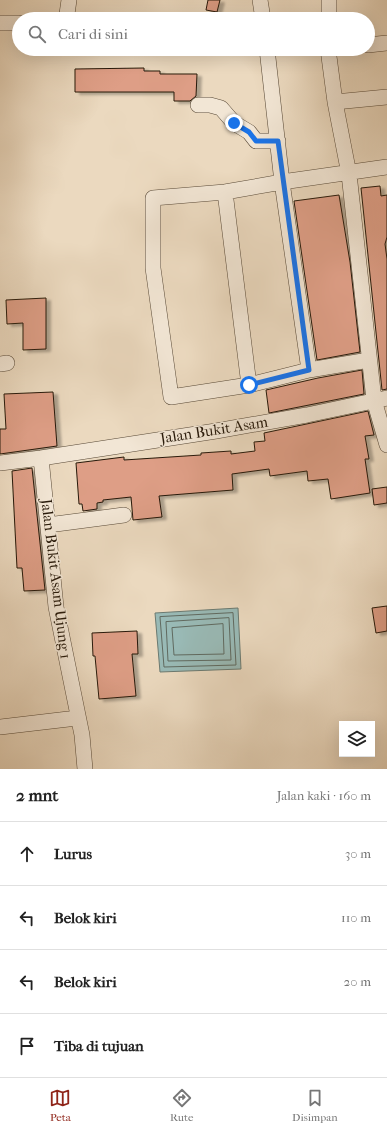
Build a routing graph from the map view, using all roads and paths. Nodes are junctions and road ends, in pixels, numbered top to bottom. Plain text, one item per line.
1 (68, 0) edge
2 (260, 0) edge
3 (329, 0) edge
4 (67, 12) edge
5 (262, 12) edge
6 (329, 12) edge
7 (0, 23) edge
8 (12, 23) edge
9 (387, 43) edge
10 (375, 44) edge
11 (268, 56) edge
12 (329, 56) edge
13 (387, 97) edge
14 (335, 102) junction
15 (198, 105) dead end
16 (278, 141) junction
17 (387, 168) edge
18 (349, 174) junction
19 (282, 182) junction
20 (225, 192) junction
21 (369, 360) junction
22 (309, 370) junction
23 (249, 385) junction
24 (380, 399) edge
25 (387, 445) edge
26 (41, 458) junction
27 (0, 463) edge
28 (124, 514) dead end
29 (48, 525) junction
30 (77, 718) junction
31 (0, 727) edge
32 (85, 769) edge

1 - 4 street
2 - 5 street
3 - 6 street
7 - 8 street
9 - 10 street
11 - 16 street
12 - 14 street
13 - 14 street
14 - 18 street
15 - 16 street
16 - 19 street
17 - 18 street
18 - 19 street
18 - 21 street
19 - 20 street
19 - 22 street
20 - 23 street
20 - 23 street
21 - 22 street
21 - 24 street
22 - 23 street
24 - 25 street
24 - 26 street, Jalan Bukit Asam
26 - 27 street, Jalan Bukit Asam
26 - 29 street, Jalan Bukit Asam Ujung 1
28 - 29 street
29 - 30 street, Jalan Bukit Asam Ujung 1
30 - 31 street
30 - 32 street, Jalan Bukit Asam Ujung 1

